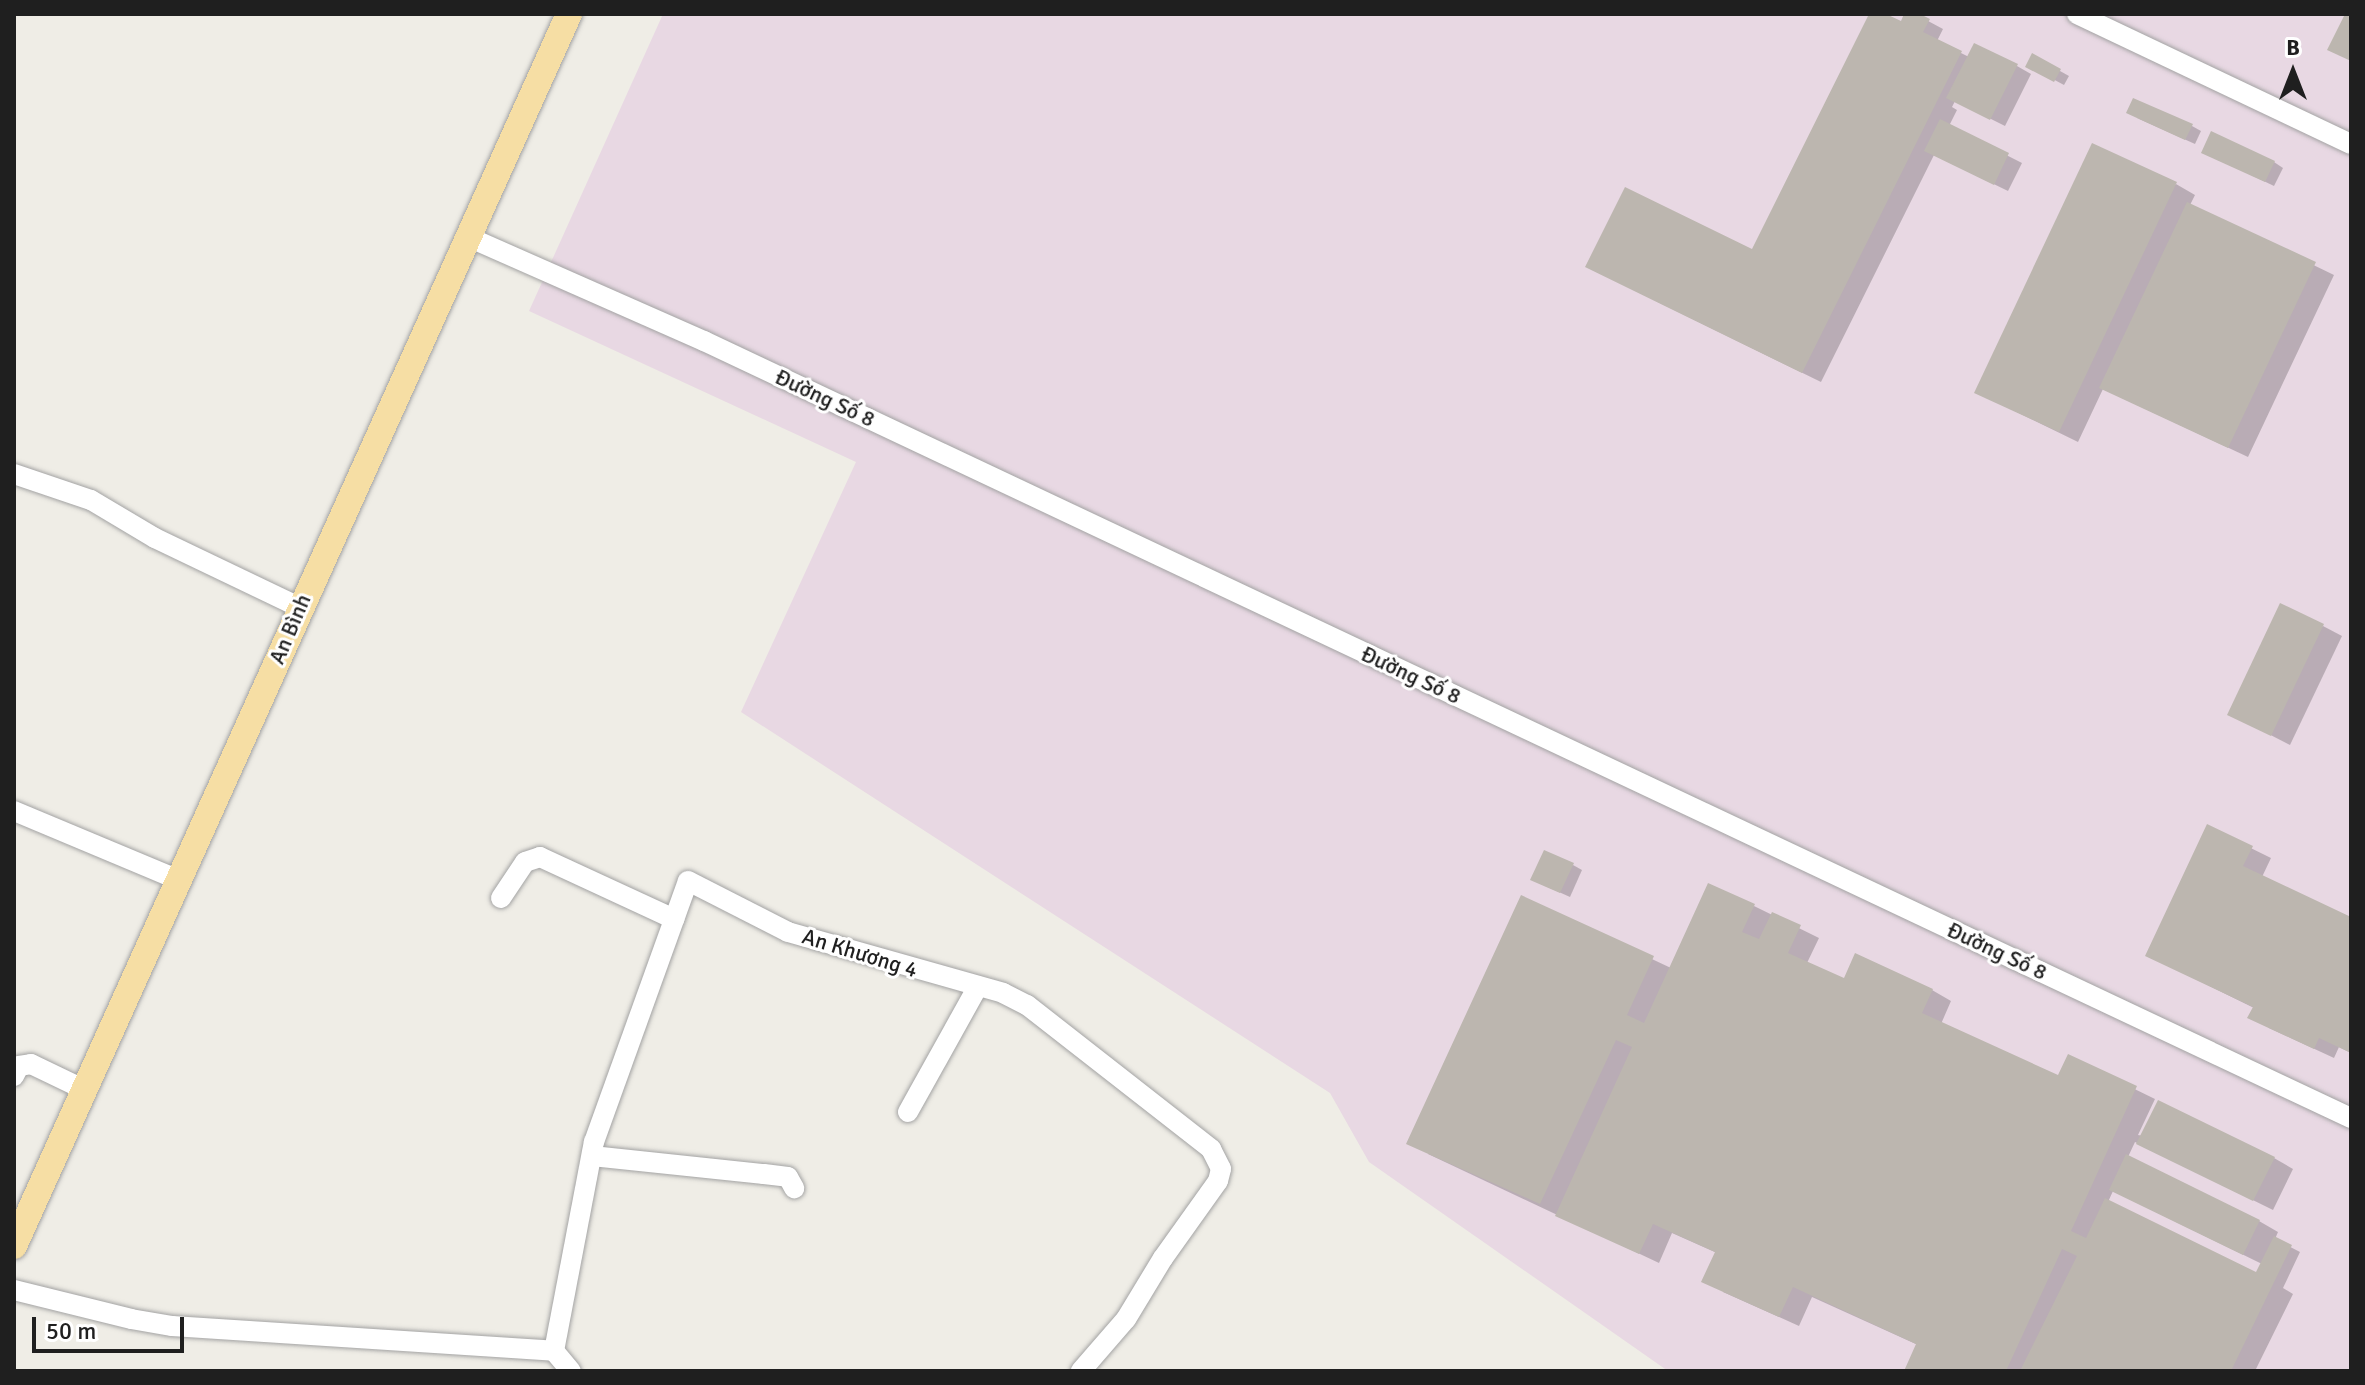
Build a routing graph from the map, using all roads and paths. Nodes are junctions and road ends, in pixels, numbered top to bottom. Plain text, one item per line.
1 (569, 14) edge
2 (2077, 14) edge
3 (2351, 144) edge
4 (468, 237) junction
5 (14, 474) edge
6 (299, 607) junction
7 (14, 811) edge
8 (181, 881) junction
9 (501, 898) dead end
10 (674, 919) junction
11 (978, 986) junction
12 (14, 1076) edge
13 (85, 1090) junction
14 (908, 1112) dead end
15 (2351, 1118) edge
16 (592, 1156) junction
17 (794, 1188) dead end
18 (14, 1246) edge
19 (14, 1290) edge
20 (554, 1351) junction
21 (571, 1371) edge
22 (1081, 1371) edge

1 - 4 main road, An Bình
2 - 3 street
4 - 6 main road, An Bình
4 - 15 street, Đường Số 8
5 - 6 street
6 - 8 main road, An Bình
7 - 8 street
8 - 13 main road, An Bình
9 - 10 street
10 - 11 street, An Khương 4
10 - 16 street, An Khương 4
11 - 14 street
11 - 22 street, An Khương 4
12 - 13 street
13 - 18 main road, An Bình
16 - 17 street
16 - 20 street, An Khương 4
19 - 20 street
20 - 21 street

